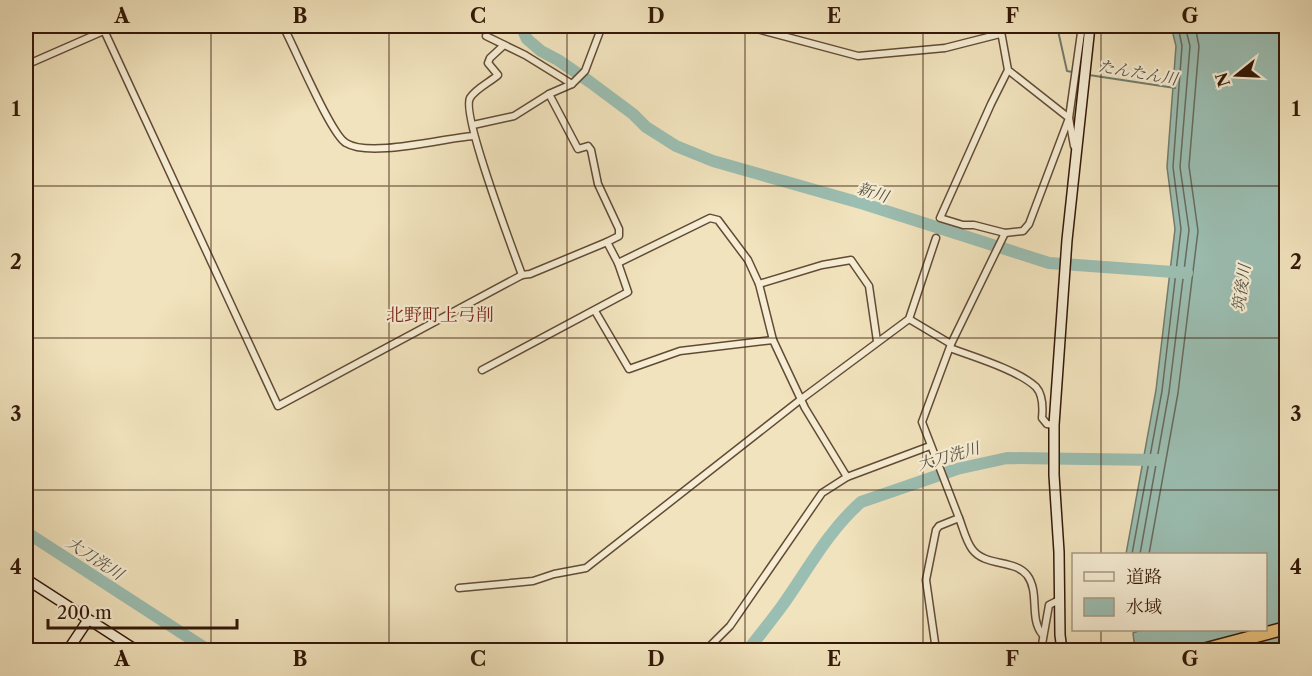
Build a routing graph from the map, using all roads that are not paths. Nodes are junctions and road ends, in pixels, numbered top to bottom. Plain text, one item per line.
1 (115, 26) edge
2 (284, 26) edge
3 (602, 26) edge
4 (749, 26) edge
5 (1000, 26) edge
6 (1082, 26) edge
7 (1090, 26) edge
8 (103, 28) edge
9 (1000, 34) junction
10 (486, 36) dead end
11 (504, 45) junction
12 (26, 65) edge
13 (1008, 70) junction
14 (572, 84) junction
15 (549, 94) junction
16 (1069, 118) junction
17 (473, 125) junction
18 (473, 136) junction
19 (1076, 156) junction
20 (1005, 233) junction
21 (936, 238) dead end
22 (607, 242) junction
23 (618, 263) junction
24 (522, 275) junction
25 (759, 284) junction
26 (595, 311) junction
27 (909, 319) junction
28 (773, 340) junction
29 (877, 341) junction
30 (951, 346) junction
31 (482, 370) dead end
32 (800, 400) junction
33 (1054, 425) junction
34 (930, 446) junction
35 (847, 477) junction
36 (959, 518) junction
37 (26, 579) edge
38 (459, 588) dead end
39 (1059, 600) junction
40 (88, 620) junction
41 (1287, 628) edge
42 (1042, 634) junction
43 (68, 651) edge
44 (136, 651) edge
45 (706, 651) edge
46 (936, 651) edge
47 (1041, 651) edge
48 (1062, 651) edge
49 (1203, 651) edge

1 - 8 street
2 - 18 street
3 - 14 street
4 - 9 street
5 - 9 street
6 - 16 street
7 - 19 street
8 - 12 street
8 - 24 street
9 - 13 street
10 - 11 street
11 - 14 street
11 - 17 street
13 - 16 street
13 - 20 street
14 - 15 street
15 - 17 street
15 - 22 street
16 - 19 street
16 - 20 street
17 - 18 street
18 - 24 street
19 - 33 street
20 - 30 street
21 - 27 street
22 - 23 street
22 - 24 street
23 - 25 street
23 - 26 street
25 - 28 street
25 - 29 street
26 - 28 street
26 - 31 street
27 - 29 street
27 - 30 street
28 - 32 street
29 - 32 street
30 - 33 street
30 - 34 street
32 - 35 street
32 - 38 street
33 - 39 street
34 - 35 street
34 - 36 street
35 - 45 street
36 - 42 street
36 - 46 street
37 - 40 street
39 - 42 street
39 - 48 street
40 - 43 street
40 - 44 street
41 - 49 highway
42 - 47 street

